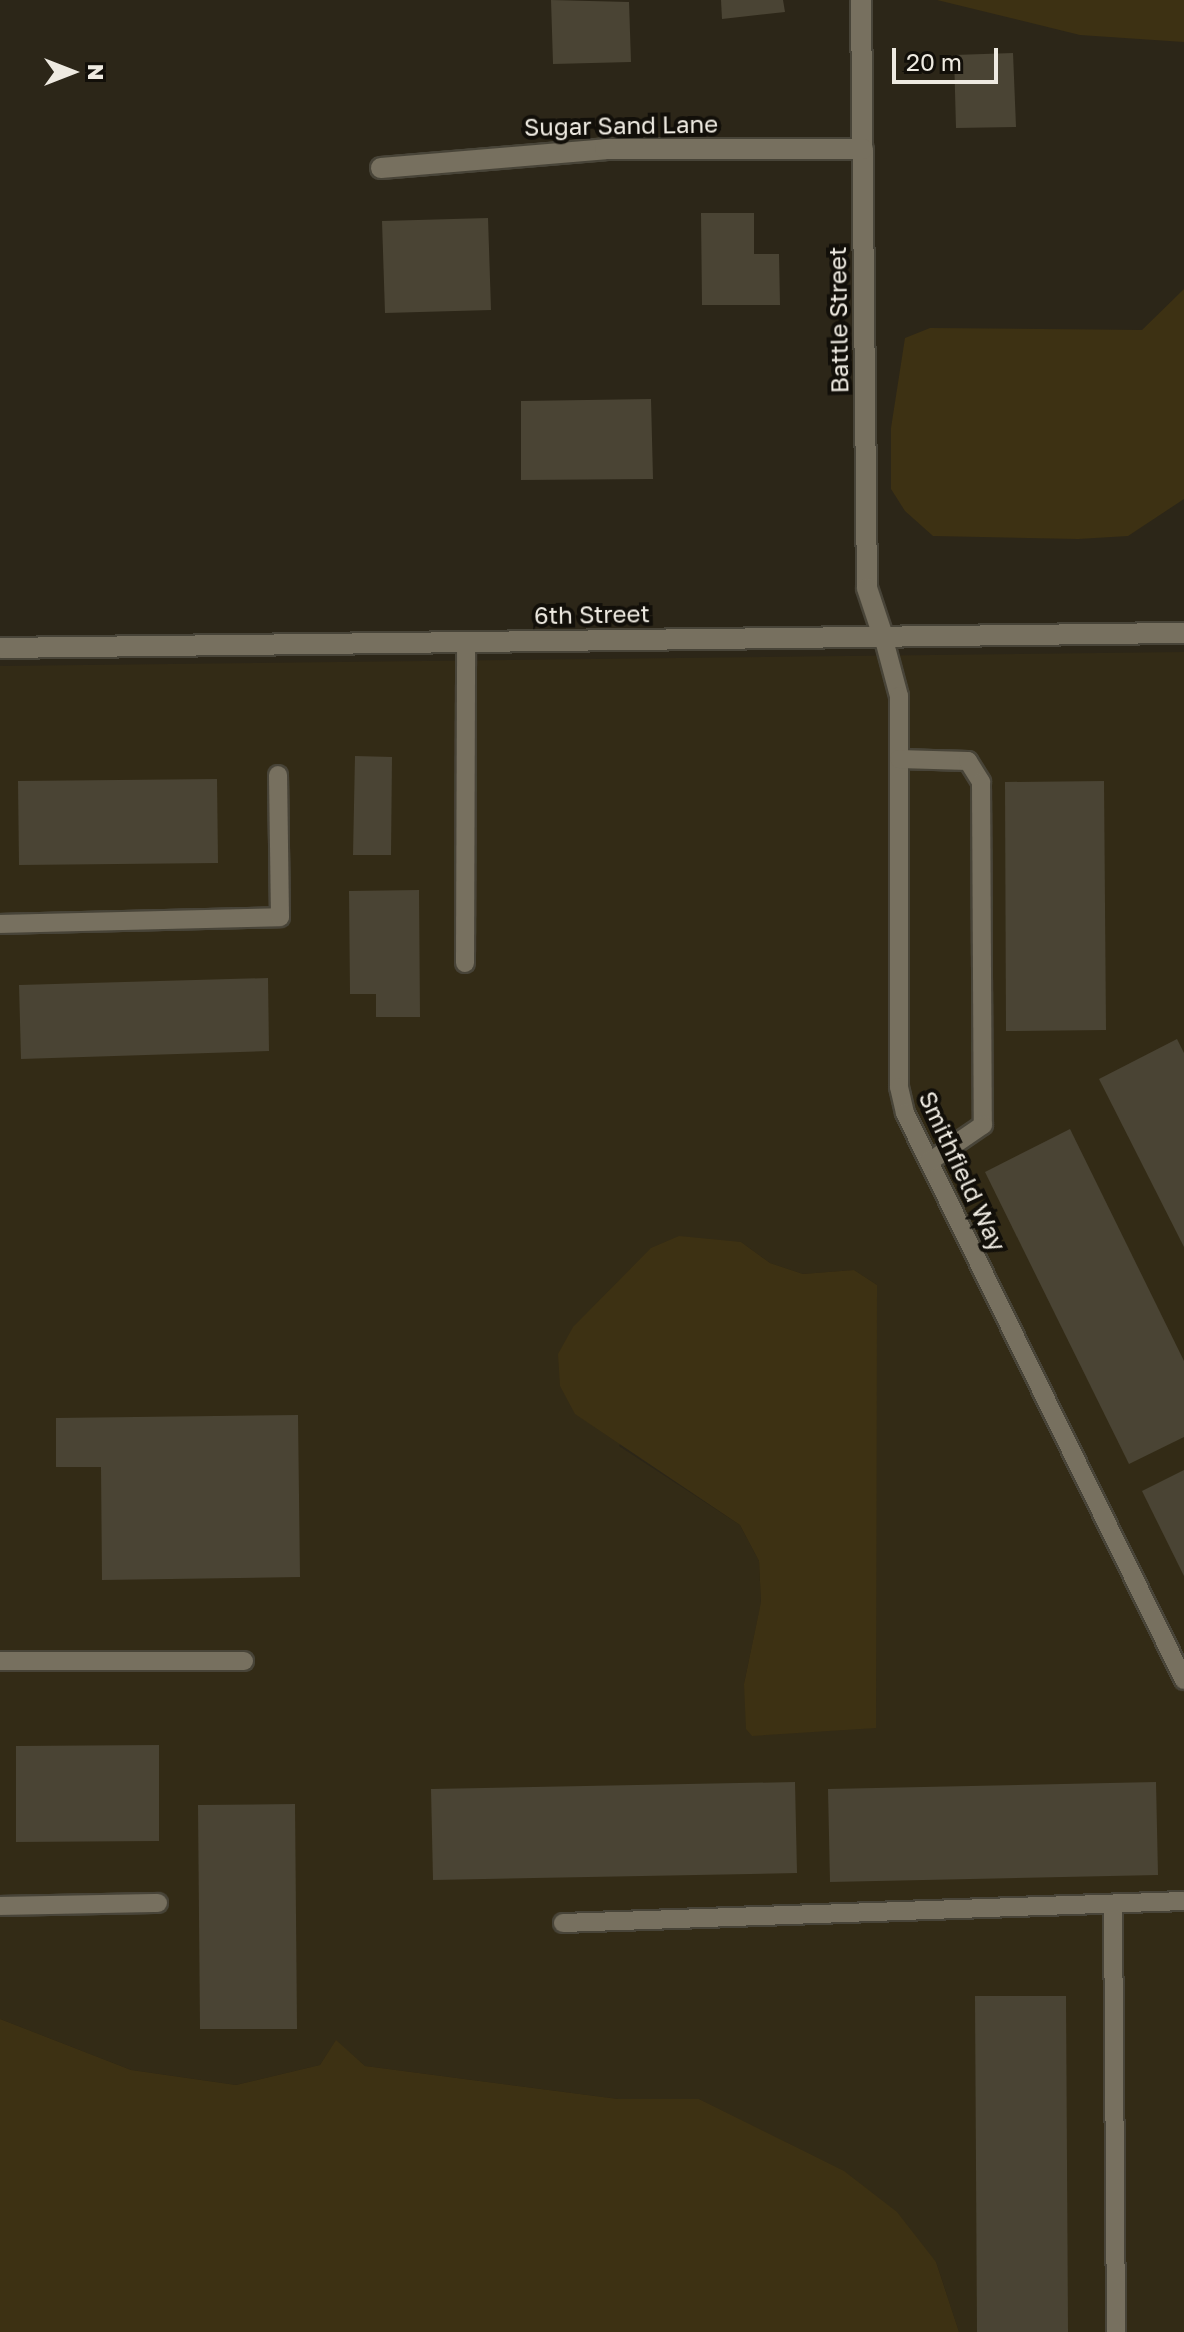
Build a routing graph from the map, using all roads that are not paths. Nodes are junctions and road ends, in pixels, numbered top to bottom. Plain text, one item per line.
1 (861, 0) edge
2 (863, 149) junction
3 (381, 168) dead end
4 (1184, 633) edge
5 (883, 636) junction
6 (466, 642) junction
7 (0, 648) edge
8 (899, 759) junction
9 (278, 775) dead end
10 (0, 924) edge
11 (465, 963) dead end
12 (929, 1162) junction
13 (0, 1661) edge
14 (244, 1661) dead end
15 (1184, 1680) edge
16 (1184, 1901) edge
17 (158, 1903) dead end
18 (1113, 1904) junction
19 (0, 1906) edge
20 (563, 1923) dead end
21 (1116, 2332) edge

1 - 2 street, Battle Street
2 - 3 street, Sugar Sand Lane
2 - 5 street, Battle Street
4 - 5 street, 6th Street
5 - 6 street, 6th Street
5 - 8 lane, Smithfield Way
6 - 7 street, 6th Street
6 - 11 lane
8 - 12 lane, Smithfield Way
8 - 12 lane
9 - 10 lane
12 - 15 lane, Smithfield Way
13 - 14 lane
16 - 18 lane
17 - 19 lane
18 - 20 lane
18 - 21 lane

